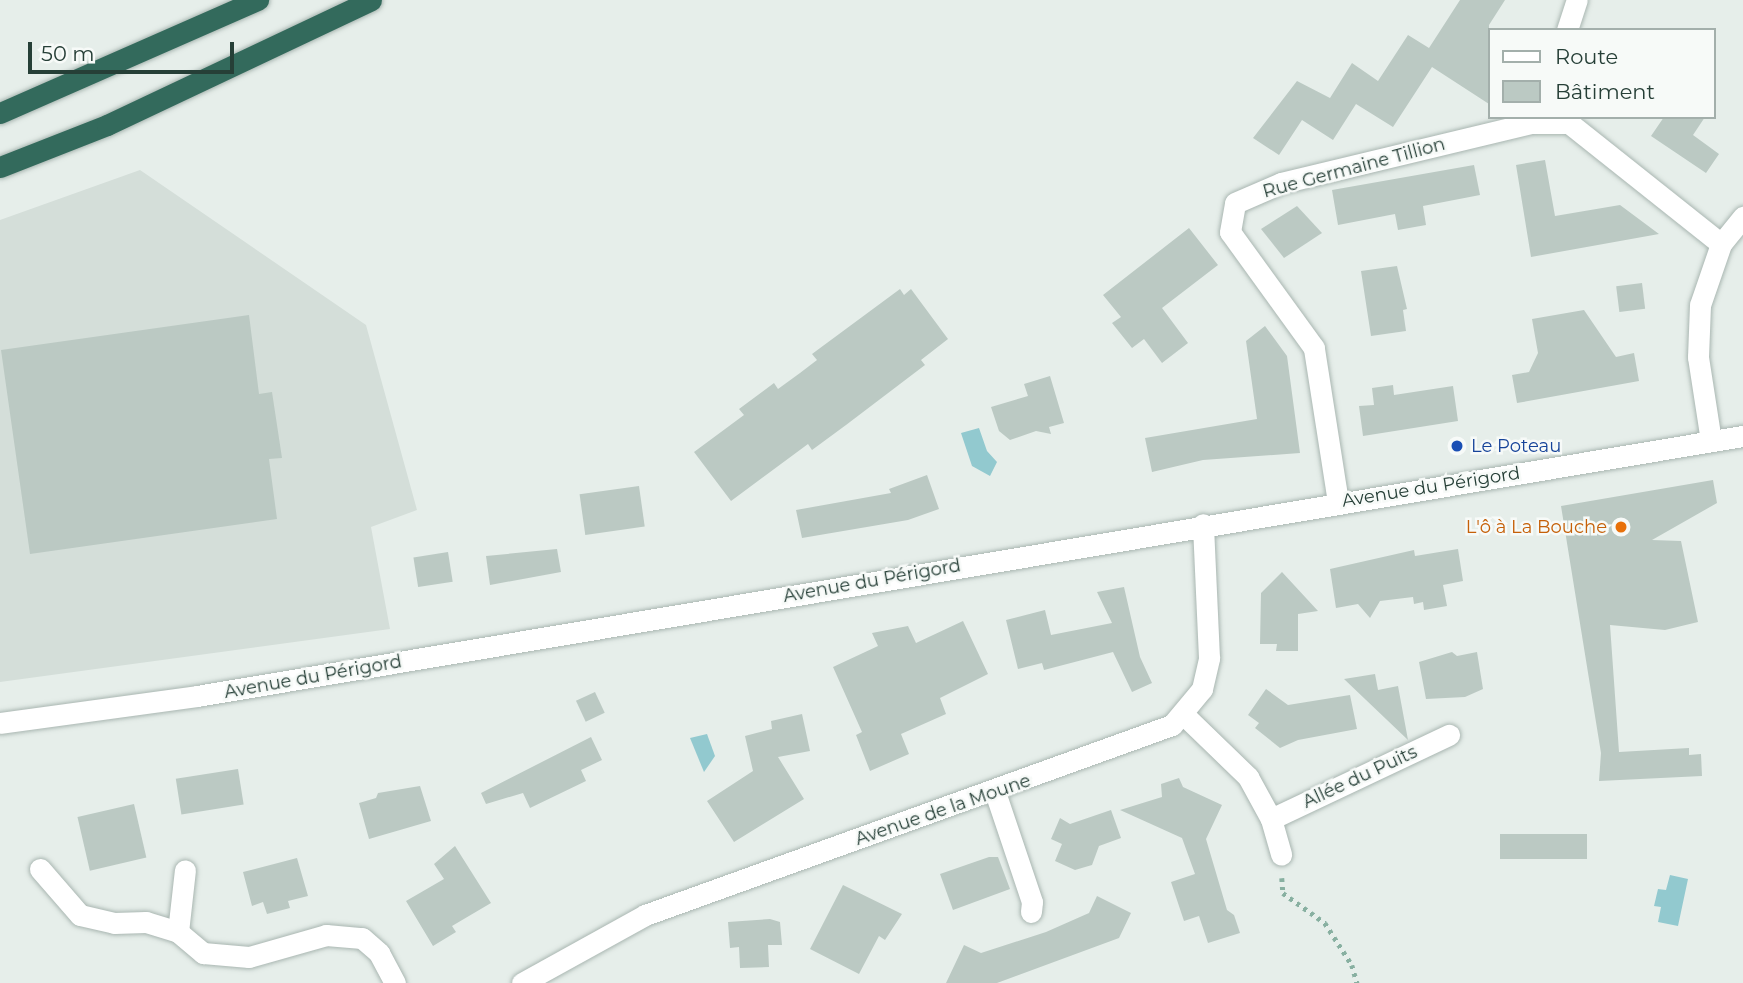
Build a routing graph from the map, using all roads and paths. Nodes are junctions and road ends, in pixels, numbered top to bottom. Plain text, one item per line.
1 (258, 0) edge
2 (370, 0) edge
3 (1577, 0) edge
4 (1568, 28) edge
5 (0, 113) edge
6 (1549, 120) edge
7 (0, 167) edge
8 (1743, 217) edge
9 (1721, 244) junction
10 (1743, 436) edge
11 (1711, 440) junction
12 (1338, 502) junction
13 (1203, 524) junction
14 (1183, 714) junction
15 (0, 723) edge
16 (1449, 735) dead end
17 (995, 792) junction
18 (1271, 819) junction
19 (1281, 855) joint
20 (40, 869) dead end
21 (185, 870) dead end
22 (1031, 912) dead end
23 (177, 932) junction
24 (395, 983) edge
25 (522, 983) edge
26 (1357, 983) edge

1 - 5 highway
2 - 7 highway
3 - 4 street
6 - 9 street, Rue Germaine Tillion
6 - 12 street, Rue Germaine Tillion
8 - 9 street
9 - 11 street
10 - 11 street, Avenue du Périgord
11 - 12 street, Avenue du Périgord
12 - 13 street, Avenue du Périgord
13 - 14 street, Avenue de la Moune
13 - 15 street, Avenue du Périgord
14 - 17 street, Avenue de la Moune
14 - 18 street
16 - 18 street, Allée du Puits
17 - 22 street
17 - 25 street, Avenue de la Moune
18 - 19 street
19 - 26 path
20 - 23 street
21 - 23 street
23 - 24 street

